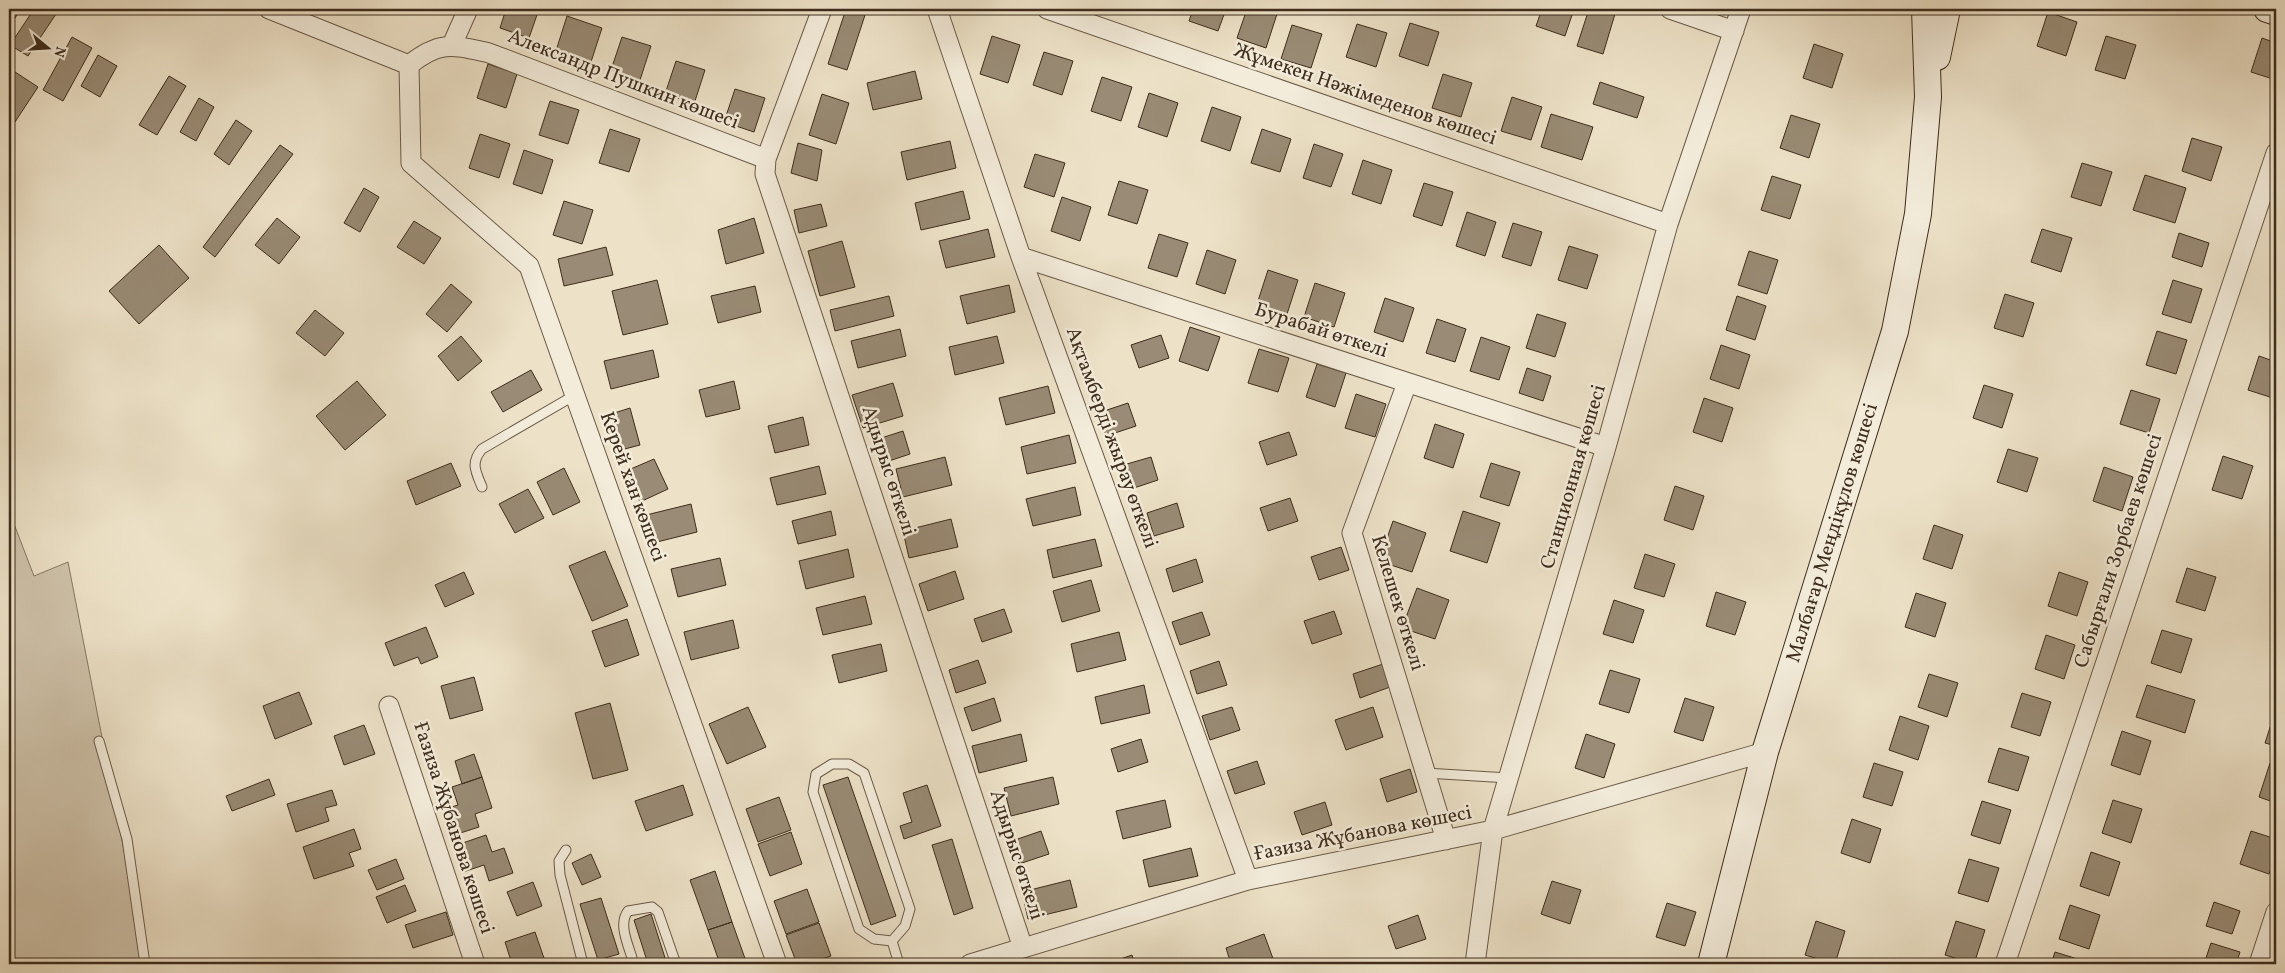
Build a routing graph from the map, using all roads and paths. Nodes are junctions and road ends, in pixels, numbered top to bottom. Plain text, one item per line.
1 (269, 9) edge
2 (468, 9) edge
3 (822, 9) edge
4 (937, 9) edge
5 (1047, 9) edge
6 (1670, 9) edge
7 (1742, 9) edge
8 (1925, 9) edge
9 (1947, 9) edge
10 (2267, 9) edge
11 (2276, 12) edge
12 (1734, 31) junction
13 (452, 45) junction
14 (409, 64) junction
15 (1928, 97) junction
16 (2276, 152) edge
17 (766, 159) junction
18 (1668, 224) junction
19 (1021, 257) junction
20 (1407, 383) junction
21 (575, 395) junction
22 (1606, 447) junction
23 (482, 487) dead end
24 (389, 706) dead end
25 (99, 741) dead end
26 (1765, 752) junction
27 (1425, 773) junction
28 (1508, 778) junction
29 (1493, 830) junction
30 (1446, 840) junction
31 (566, 850) dead end
32 (1248, 880) junction
33 (2276, 912) edge
34 (892, 941) junction
35 (1023, 948) junction
36 (632, 958) dead end
37 (145, 964) edge
38 (475, 964) edge
39 (584, 964) edge
40 (676, 964) edge
41 (778, 964) edge
42 (899, 964) edge
43 (970, 964) edge
44 (1475, 964) edge
45 (1714, 964) edge
46 (2005, 964) edge
47 (2259, 964) edge

1 - 14 street
2 - 13 street
3 - 17 street, Адырыс өткелі
4 - 19 street, Ақтамберді жырау өткелі
5 - 18 street, Жұмекен Нәжімеденов көшесі
6 - 12 street
7 - 12 street, Станционная көшесі
8 - 15 main road, Малбағар Меңдіқұлов көшесі
9 - 15 main road, Малбағар Меңдіқұлов көшесі
10 - 11 main road
12 - 18 street, Станционная көшесі
13 - 14 street, Александр Пушкин көшесі
13 - 17 street, Александр Пушкин көшесі
14 - 21 street, Керей хан көшесі
15 - 26 main road, Малбағар Меңдіқұлов көшесі
16 - 46 street, Сабырғали Зорбаев көшесі
17 - 35 street, Адырыс өткелі
18 - 22 street, Станционная көшесі
19 - 20 street, Бурабай өткелі
19 - 32 street, Ақтамберді жырау өткелі
20 - 22 street, Бурабай өткелі
20 - 27 street, Келешек өткелі
21 - 23 lane
21 - 41 street, Керей хан көшесі
22 - 28 street, Станционная көшесі
24 - 38 street, Ғазиза Жұбанова көшесі
25 - 37 lane
26 - 29 street, Ғазиза Жұбанова көшесі
26 - 45 main road, Малбағар Меңдіқұлов көшесі
27 - 28 lane
27 - 30 street, Келешек өткелі
28 - 29 street, Станционная көшесі
29 - 30 street, Ғазиза Жұбанова көшесі
29 - 44 street, Станционная көшесі
30 - 32 street, Ғазиза Жұбанова көшесі
31 - 39 lane
32 - 35 street, Ғазиза Жұбанова көшесі
33 - 47 street
34 - 34 lane
34 - 42 lane
35 - 43 street, Ғазиза Жұбанова көшесі
36 - 40 lane

